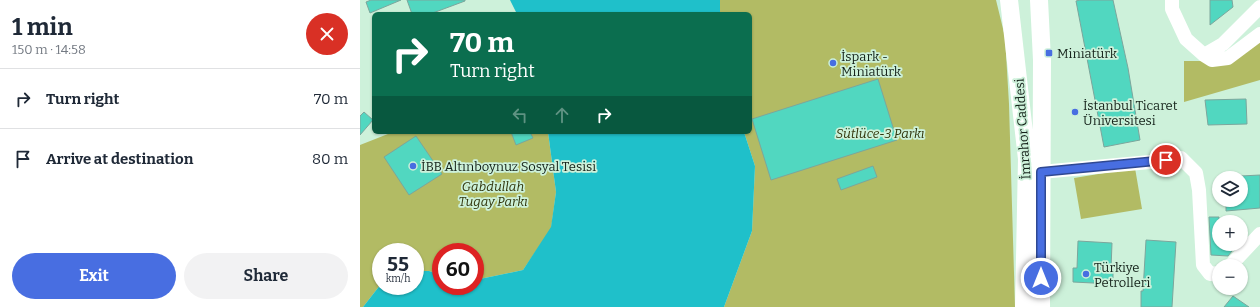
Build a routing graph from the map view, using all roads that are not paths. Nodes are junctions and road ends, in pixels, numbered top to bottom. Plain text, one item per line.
1 (1009, 0) edge
2 (1038, 0) edge
3 (1172, 0) edge
4 (1260, 7) edge
5 (1260, 34) edge
6 (1204, 55) junction
7 (1042, 122) junction
8 (1023, 125) junction
9 (1041, 172) junction
10 (1260, 234) edge
11 (1237, 259) edge
12 (1212, 274) edge
13 (1024, 307) edge
14 (1041, 307) edge

1 - 8 main road, İmrahor Caddesi
2 - 7 main road, İmrahor Caddesi
3 - 6 street
4 - 6 street
5 - 6 street
7 - 8 main road
7 - 9 main road, İmrahor Caddesi
8 - 13 main road, İmrahor Caddesi
9 - 12 street
9 - 14 main road, İmrahor Caddesi
10 - 11 street

